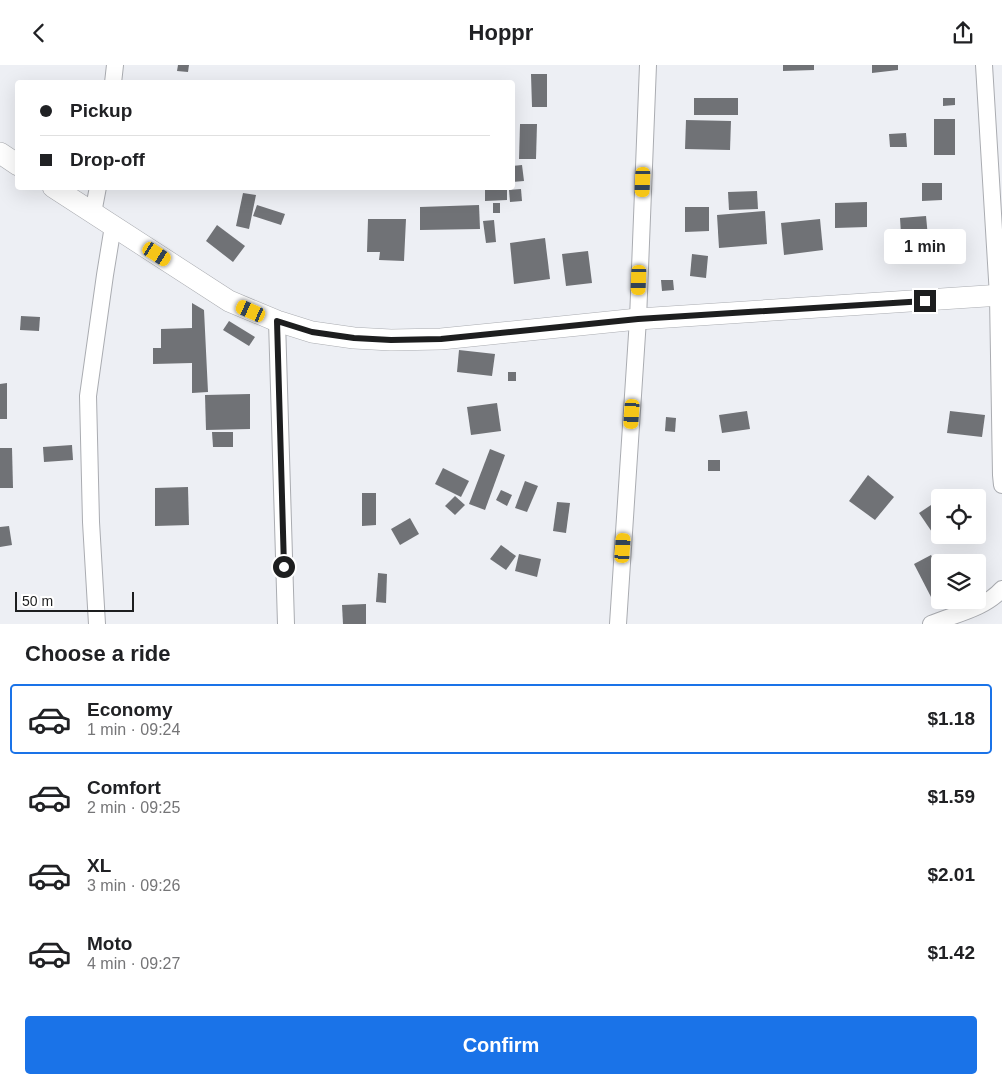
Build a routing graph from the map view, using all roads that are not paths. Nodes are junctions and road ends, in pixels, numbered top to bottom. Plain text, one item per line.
1 (115, 65) edge
2 (648, 65) edge
3 (984, 65) edge
4 (113, 80) edge
5 (0, 153) edge
6 (15, 163) edge
7 (58, 190) edge
8 (97, 190) edge
9 (93, 213) junction
10 (113, 226) junction
11 (1000, 296) edge
12 (638, 319) junction
13 (277, 321) junction
14 (1002, 485) edge
15 (1002, 589) edge
16 (97, 624) edge
17 (286, 624) edge
18 (618, 624) edge
19 (931, 624) edge

1 - 4 street
2 - 12 street
3 - 11 street
5 - 6 main road
7 - 9 main road
8 - 9 street
9 - 10 main road
10 - 13 main road
10 - 16 street
11 - 12 main road
11 - 14 street
12 - 13 main road
12 - 18 street
13 - 17 street
15 - 19 street

